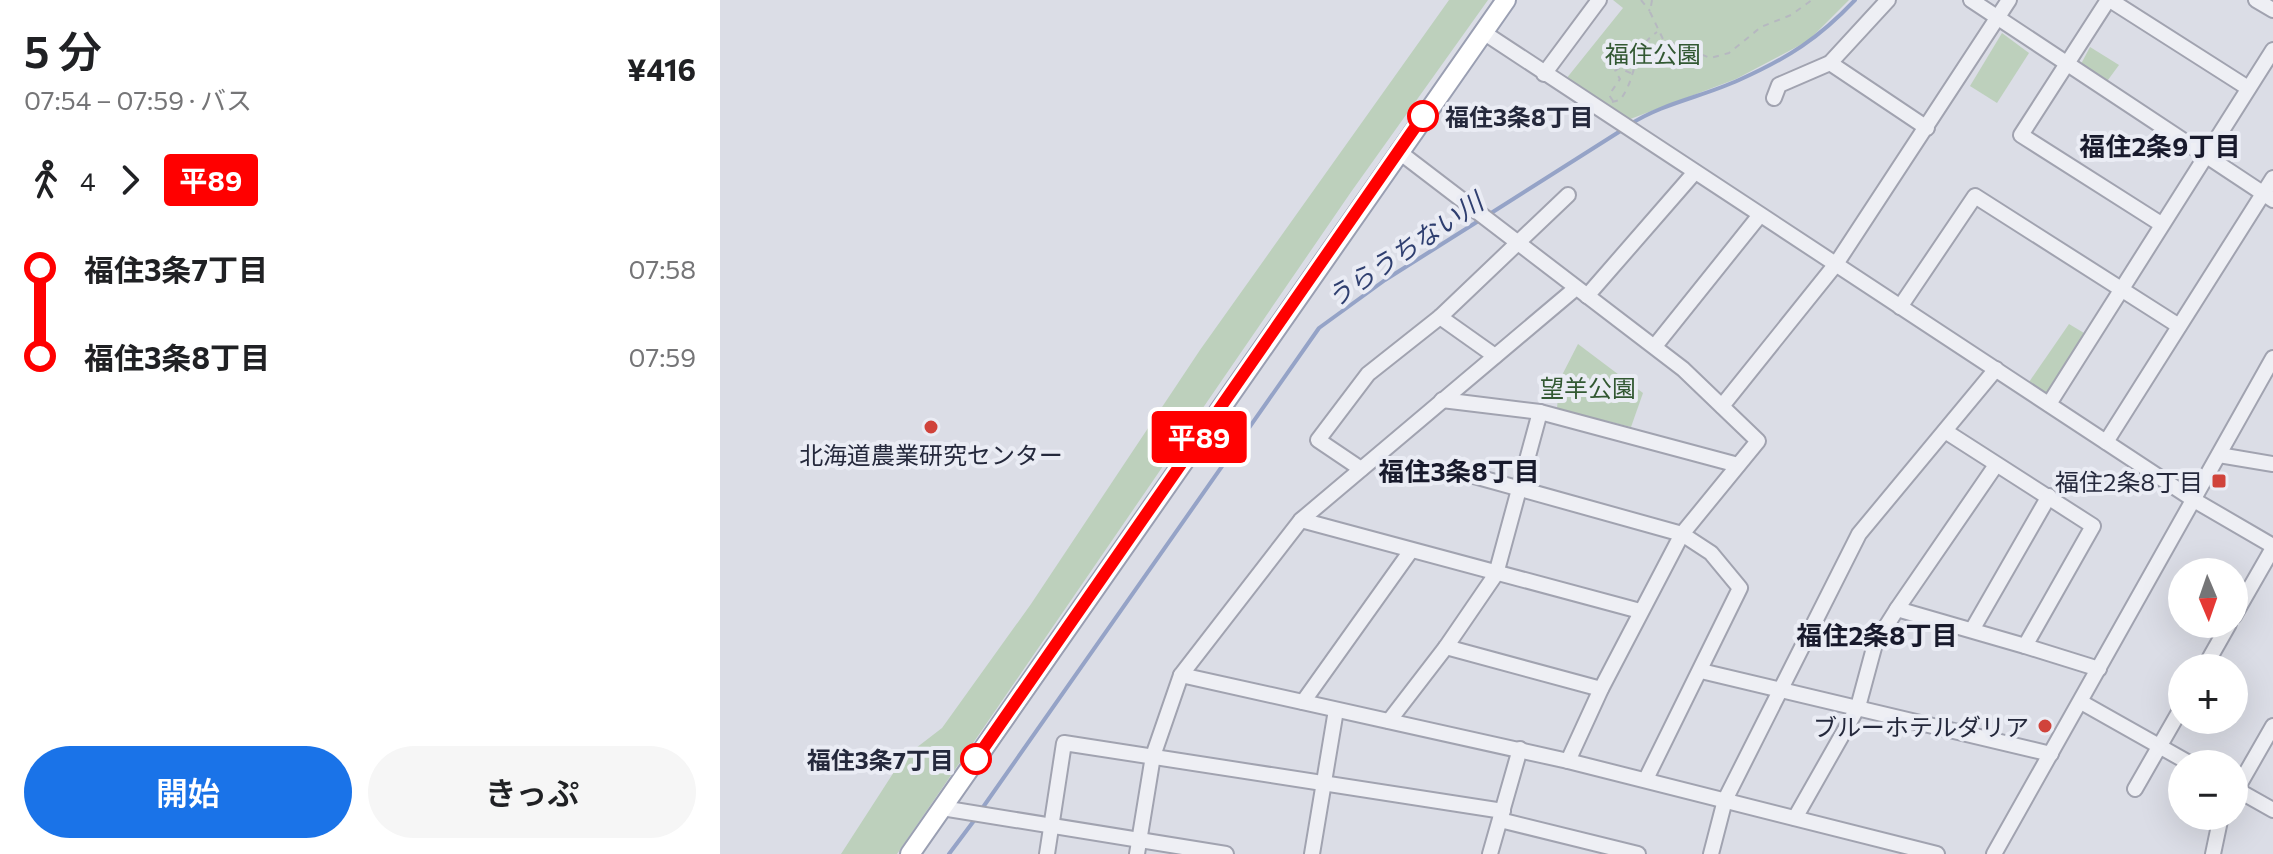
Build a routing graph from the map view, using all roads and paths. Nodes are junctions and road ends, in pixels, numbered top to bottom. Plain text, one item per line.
1 (1506, 0) edge
2 (1599, 0) edge
3 (1641, 0) edge
4 (1652, 0) edge
5 (1812, 0) edge
6 (1888, 0) edge
7 (1971, 0) edge
8 (2009, 0) edge
9 (2109, 0) edge
10 (2256, 0) edge
11 (2273, 10) edge
12 (1650, 12) junction
13 (1998, 17) junction
14 (1658, 31) junction
15 (1483, 32) junction
16 (2273, 50) edge
17 (1830, 63) junction
18 (2065, 63) junction
19 (1544, 74) junction
20 (1634, 74) junction
21 (2248, 88) junction
22 (1774, 98) dead end
23 (1608, 106) junction
24 (1927, 128) junction
25 (1398, 151) junction
26 (2204, 157) junction
27 (1695, 172) junction
28 (2273, 178) edge
29 (1568, 195) dead end
30 (2268, 197) edge
31 (1760, 215) junction
32 (2161, 224) junction
33 (1517, 243) junction
34 (1836, 264) junction
35 (2120, 290) junction
36 (1582, 292) junction
37 (1900, 307) junction
38 (1440, 317) junction
39 (2179, 326) junction
40 (1655, 346) junction
41 (1495, 356) junction
42 (2273, 358) edge
43 (1996, 369) junction
44 (1442, 400) junction
45 (2049, 404) junction
46 (1722, 406) junction
47 (1540, 412) junction
48 (1945, 431) junction
49 (2106, 442) junction
50 (2219, 455) junction
51 (2273, 464) edge
52 (1738, 465) junction
53 (1996, 465) junction
54 (1361, 469) junction
55 (1474, 476) dead end
56 (1521, 489) junction
57 (2049, 496) junction
58 (2194, 500) junction
59 (1301, 520) junction
60 (1682, 534) junction
61 (2273, 547) edge
62 (1410, 552) junction
63 (1496, 574) junction
64 (2248, 591) edge
65 (1897, 609) junction
66 (1640, 611) junction
67 (1972, 630) junction
68 (2025, 646) junction
69 (1446, 647) junction
70 (2099, 669) junction
71 (1701, 671) junction
72 (1181, 675) junction
73 (1601, 689) junction
74 (1779, 690) junction
75 (1303, 702) junction
76 (2081, 702) junction
77 (1858, 707) junction
78 (1336, 710) junction
79 (1389, 721) junction
80 (2273, 726) edge
81 (2168, 731) edge
82 (2159, 746) junction
83 (1520, 749) junction
84 (2168, 751) edge
85 (2051, 754) junction
86 (1153, 756) junction
87 (1568, 761) junction
88 (2248, 769) edge
89 (1646, 779) junction
90 (1324, 784) junction
91 (2135, 789) dead end
92 (2248, 798) edge
93 (1725, 800) junction
94 (942, 808) junction
95 (2273, 810) edge
96 (1502, 816) junction
97 (1795, 818) junction
98 (1051, 826) junction
99 (2218, 830) edge
100 (1138, 847) edge
101 (910, 854) edge
102 (1047, 854) edge
103 (1226, 854) edge
104 (1312, 854) edge
105 (1490, 854) edge
106 (1638, 854) edge
107 (1711, 854) edge
108 (1937, 854) edge
109 (1994, 854) edge
110 (2213, 854) edge

1 - 15 main road
2 - 19 street
3 - 12 path
4 - 12 path
5 - 14 path
6 - 17 street
7 - 13 street
8 - 13 street
9 - 18 street
9 - 21 street
10 - 11 street
12 - 14 path
13 - 18 street
13 - 24 street
14 - 20 path
15 - 19 street
15 - 25 main road
16 - 21 street
17 - 22 street
17 - 24 street
18 - 26 street
18 - 32 street
19 - 23 street
20 - 23 path
20 - 23 path
21 - 26 street
23 - 27 street
24 - 34 street
25 - 33 street
25 - 94 main road
26 - 30 street
26 - 32 street
27 - 31 street
27 - 36 street
28 - 30 street
29 - 33 street
30 - 39 street
31 - 34 street
31 - 40 street
32 - 35 street
33 - 36 street
33 - 38 street
34 - 37 street
34 - 46 street
35 - 37 street
35 - 39 street
35 - 45 street
36 - 40 street
36 - 41 street
37 - 43 street
38 - 41 street
38 - 54 street
39 - 49 street
40 - 46 street
41 - 44 street
42 - 50 street
43 - 45 street
43 - 48 street
44 - 47 street
44 - 54 street
45 - 49 street
46 - 52 street
47 - 52 street
47 - 56 street
48 - 53 street
48 - 74 street
49 - 58 street
50 - 51 street
50 - 58 street
52 - 60 street
53 - 57 street
53 - 65 street
54 - 59 street
55 - 56 street
56 - 60 street
56 - 63 street
57 - 67 street
57 - 68 street
58 - 61 street
58 - 70 street
59 - 62 street
59 - 72 street
60 - 66 street
60 - 71 street
61 - 64 street
62 - 63 street
62 - 75 street
63 - 66 street
63 - 69 street
65 - 67 street
65 - 77 street
66 - 73 street
67 - 68 street
68 - 70 street
69 - 73 street
69 - 79 street
70 - 76 street
71 - 74 street
71 - 89 street
72 - 75 street
72 - 86 street
73 - 87 street
74 - 77 street
74 - 93 street
75 - 78 street
76 - 82 street
76 - 85 street
77 - 85 street
77 - 97 street
78 - 79 street
78 - 90 street
79 - 83 street
80 - 88 street
81 - 82 street
82 - 84 street
82 - 91 street
83 - 87 street
83 - 96 street
85 - 109 street
86 - 90 street
86 - 98 street
86 - 100 street
87 - 89 street
89 - 93 street
90 - 96 street
90 - 104 street
92 - 95 street
93 - 97 street
93 - 107 street
94 - 98 street
94 - 101 main road
96 - 105 street
96 - 106 street
97 - 108 street
98 - 100 street
98 - 102 street
99 - 110 street
100 - 103 street

